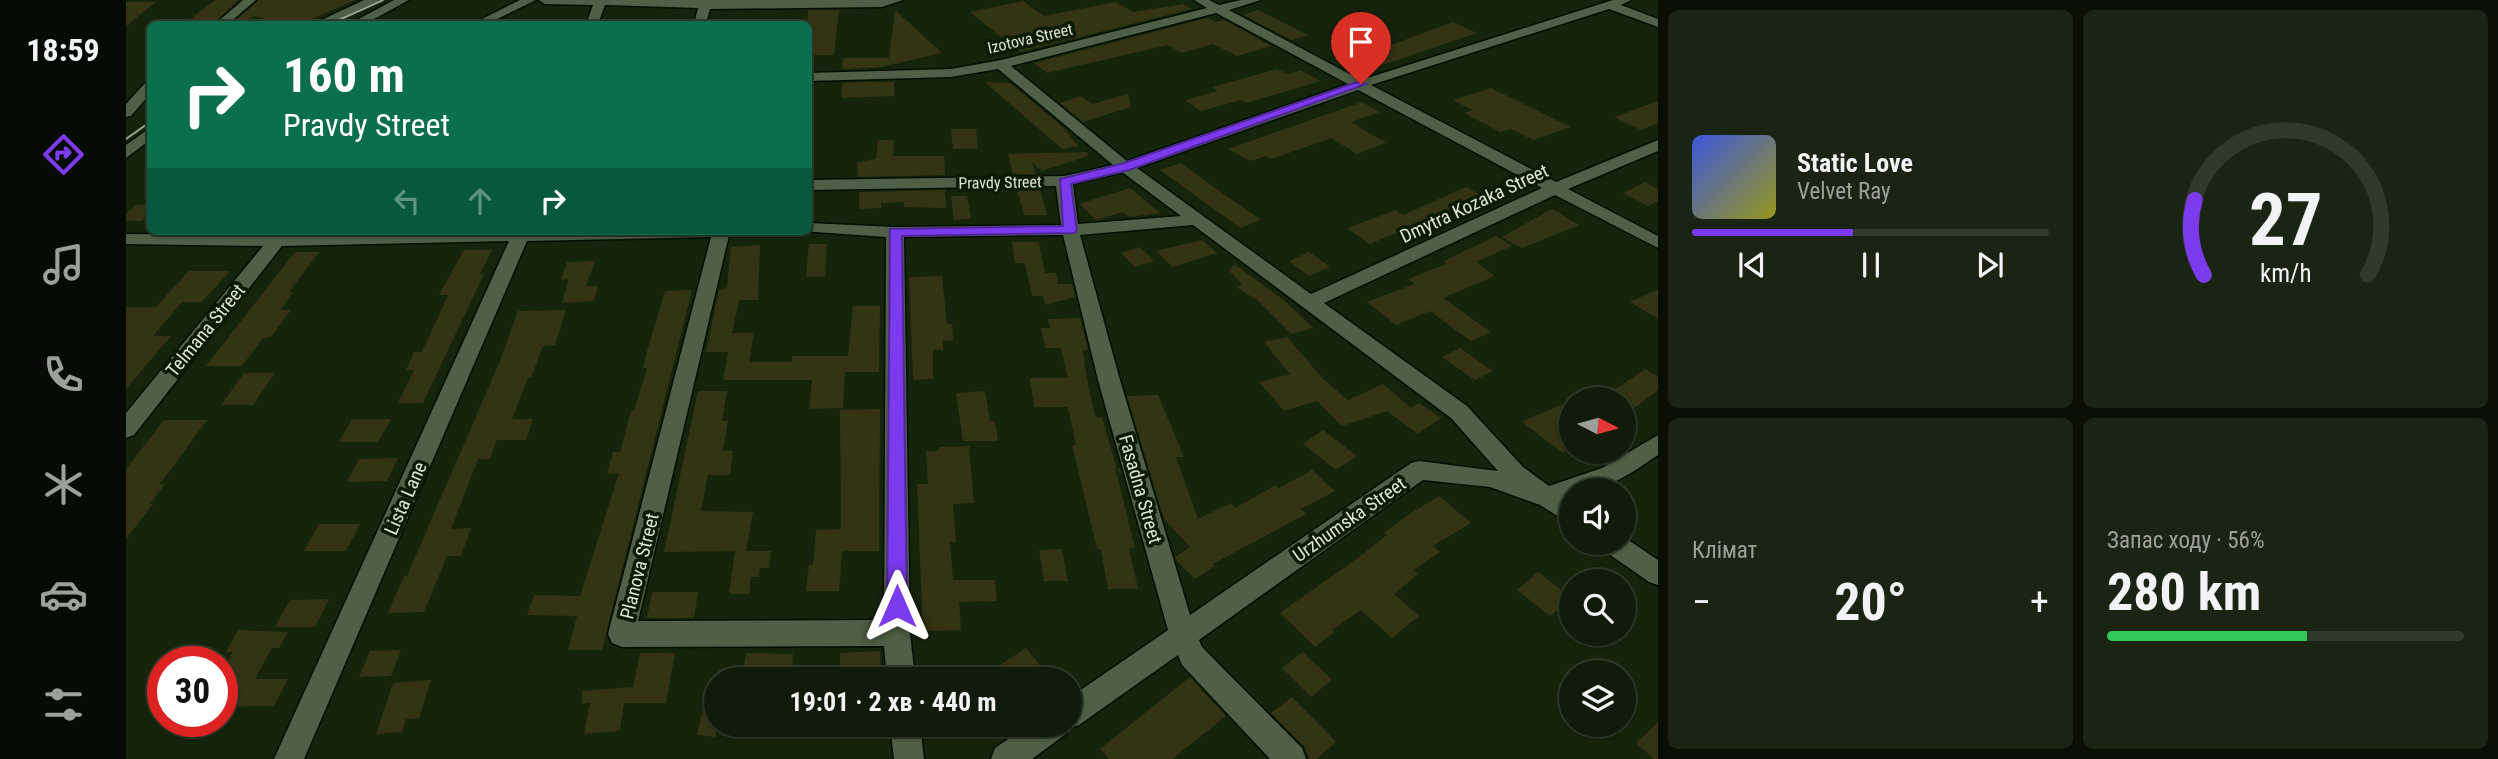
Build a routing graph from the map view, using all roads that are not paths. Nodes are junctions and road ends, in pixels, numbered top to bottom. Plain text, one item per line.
1 (250, 0) edge
2 (374, 0) edge
3 (404, 0) edge
4 (530, 0) edge
5 (545, 0) edge
6 (897, 0) edge
7 (1200, 0) edge
8 (1255, 0) edge
9 (600, 3) junction
10 (705, 3) edge
11 (1619, 3) edge
12 (1220, 10) junction
13 (225, 21) edge
14 (326, 21) edge
15 (359, 21) edge
16 (484, 21) edge
17 (593, 21) edge
18 (701, 21) edge
19 (1658, 23) edge
20 (1001, 64) junction
21 (812, 77) edge
22 (1361, 84) junction
23 (147, 90) edge
24 (147, 104) edge
25 (126, 114) edge
26 (147, 136) edge
27 (1658, 145) edge
28 (126, 153) edge
29 (1125, 167) junction
30 (1065, 181) junction
31 (812, 185) edge
32 (1556, 188) junction
33 (1196, 220) junction
34 (812, 229) edge
35 (1070, 230) junction
36 (895, 232) junction
37 (587, 235) edge
38 (719, 235) edge
39 (280, 236) edge
40 (520, 237) junction
41 (126, 239) edge
42 (1658, 243) edge
43 (1310, 302) junction
44 (126, 429) edge
45 (1658, 443) edge
46 (1545, 497) junction
47 (1559, 506) edge
48 (1631, 555) edge
49 (1658, 574) edge
50 (897, 633) junction
51 (1183, 636) junction
52 (900, 667) edge
53 (1082, 706) edge
54 (906, 737) edge
55 (1037, 737) edge
56 (289, 759) edge
57 (908, 759) edge
58 (1006, 759) edge
59 (1292, 759) edge

1 - 13 street
2 - 14 street
3 - 15 street
4 - 16 street
5 - 9 street
6 - 10 street
7 - 12 street
8 - 12 street, Izotova Street
9 - 10 street
9 - 17 street
10 - 18 street
11 - 19 street
11 - 22 street, Pravdy Street
12 - 20 street, Izotova Street
12 - 22 street
20 - 21 street, Izotova Street
20 - 29 street
22 - 29 street, Pravdy Street
22 - 32 street
23 - 25 street
24 - 25 street
26 - 28 street
27 - 32 street, Dmytra Kozaka Street
29 - 30 street, Pravdy Street
29 - 33 street
30 - 31 street, Pravdy Street
30 - 35 street, Fasadna Street
32 - 42 street
32 - 43 street, Dmytra Kozaka Street
33 - 35 street
33 - 43 street
34 - 36 street
35 - 36 street
35 - 51 street, Fasadna Street
36 - 50 street
37 - 40 street
38 - 50 street, Planova Street
39 - 40 street
39 - 41 street
39 - 44 street, Telmana Street
40 - 56 street, Lista Lane
43 - 46 street
45 - 46 street
46 - 47 street
46 - 51 street, Urzhumska Street
48 - 49 street
50 - 52 street
51 - 53 street, Urzhumska Street
51 - 59 street, Fasadna Street
54 - 57 street
55 - 58 street

